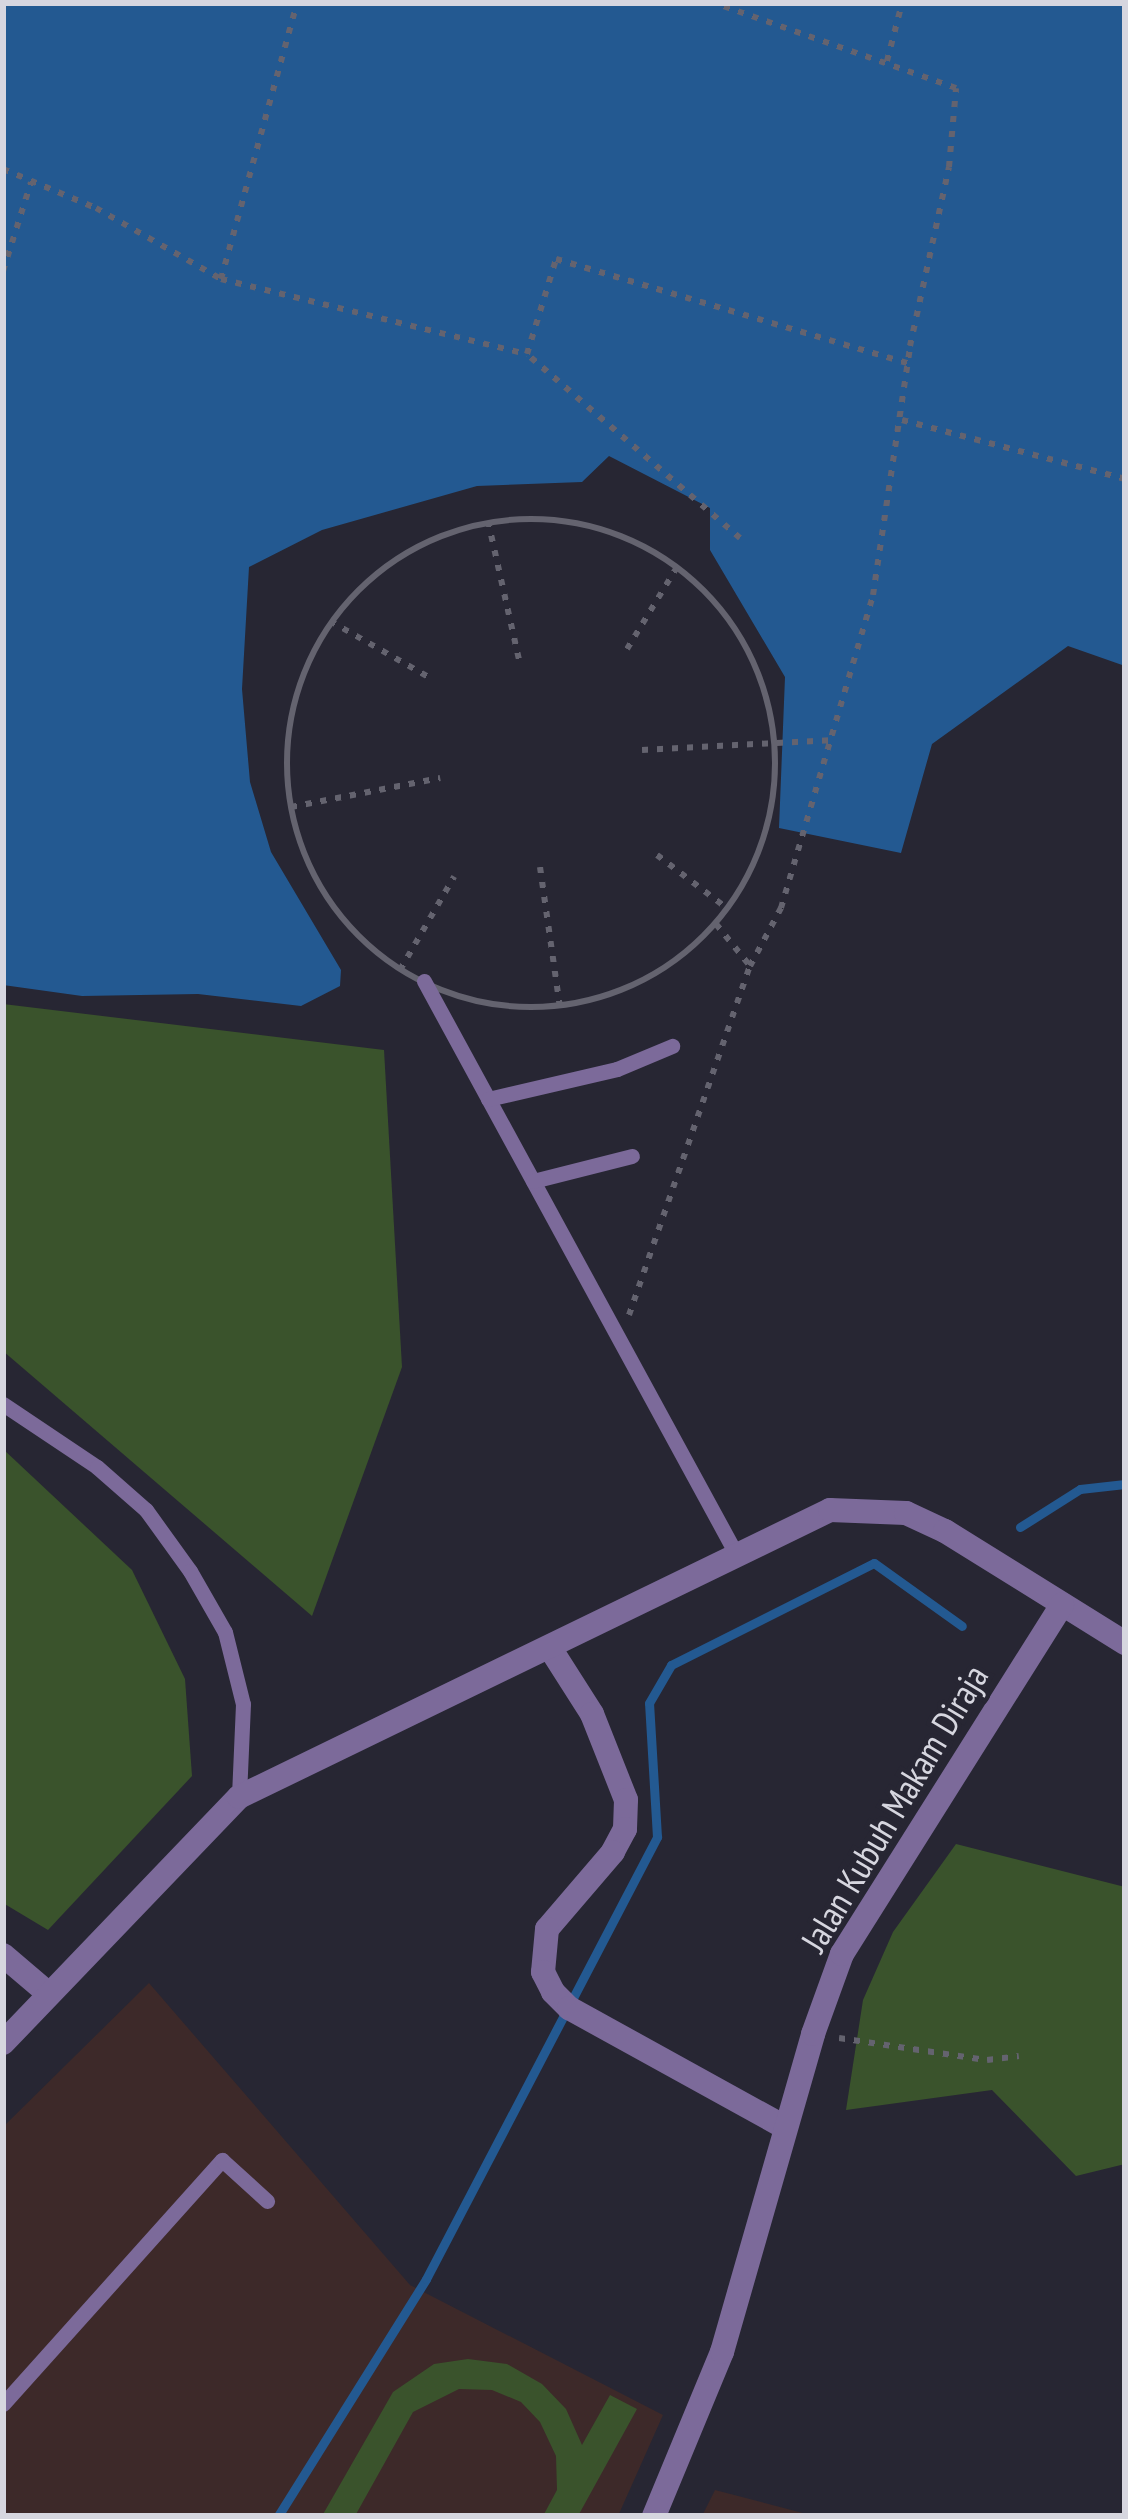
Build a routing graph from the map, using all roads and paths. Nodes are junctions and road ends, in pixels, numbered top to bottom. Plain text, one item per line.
1 (297, 3) edge
2 (714, 3) edge
3 (902, 3) edge
4 (887, 61) junction
5 (3, 169) edge
6 (31, 181) junction
7 (3, 271) edge
8 (220, 279) junction
9 (527, 354) junction
10 (911, 364) junction
11 (901, 420) junction
12 (1125, 479) edge
13 (488, 521) junction
14 (740, 538) dead end
15 (677, 567) junction
16 (330, 621) junction
17 (627, 649) dead end
18 (520, 664) dead end
19 (427, 676) dead end
20 (830, 740) junction
21 (775, 746) junction
22 (641, 750) dead end
23 (440, 778) dead end
24 (291, 807) junction
25 (657, 855) dead end
26 (540, 867) dead end
27 (454, 877) dead end
28 (728, 909) junction
29 (716, 925) junction
30 (750, 966) junction
31 (400, 970) junction
32 (424, 981) junction
33 (560, 1006) junction
34 (672, 1046) dead end
35 (488, 1099) junction
36 (632, 1156) dead end
37 (533, 1180) junction
38 (620, 1341) junction
39 (3, 1404) edge
40 (735, 1552) junction
41 (1061, 1604) junction
42 (1125, 1642) edge
43 (550, 1648) junction
44 (239, 1797) junction
45 (3, 1955) edge
46 (49, 1994) junction
47 (813, 2034) junction
48 (3, 2043) edge
49 (1019, 2056) dead end
50 (785, 2126) junction
51 (267, 2201) dead end
52 (3, 2404) edge
53 (654, 2516) edge

1 - 8 path
2 - 4 path
3 - 4 path
4 - 10 path
5 - 6 path
6 - 7 path
6 - 8 path
8 - 9 path
9 - 10 path
9 - 14 path
10 - 11 path
11 - 12 path
11 - 20 path
13 - 15 path
13 - 16 path
13 - 18 path
15 - 17 path
15 - 21 path
16 - 19 path
16 - 24 path
20 - 21 path
20 - 30 path
21 - 22 path
21 - 28 path
23 - 24 path
24 - 31 path
25 - 28 path
26 - 33 path
27 - 31 path
28 - 29 path
29 - 30 path
29 - 33 path
30 - 38 path
31 - 32 path
32 - 33 path
32 - 35 lane
34 - 35 lane
35 - 37 lane
36 - 37 lane
37 - 38 lane
38 - 40 lane
39 - 44 lane
40 - 41 street
40 - 43 street
41 - 42 street
41 - 47 street, Jalan Kubuh Makam Diraja
43 - 44 street
43 - 50 street
44 - 46 street
45 - 46 street
46 - 48 street
47 - 49 path
47 - 50 street, Jalan Kubuh Makam Diraja
50 - 53 street, Jalan Kubuh Makam Diraja
51 - 52 lane

